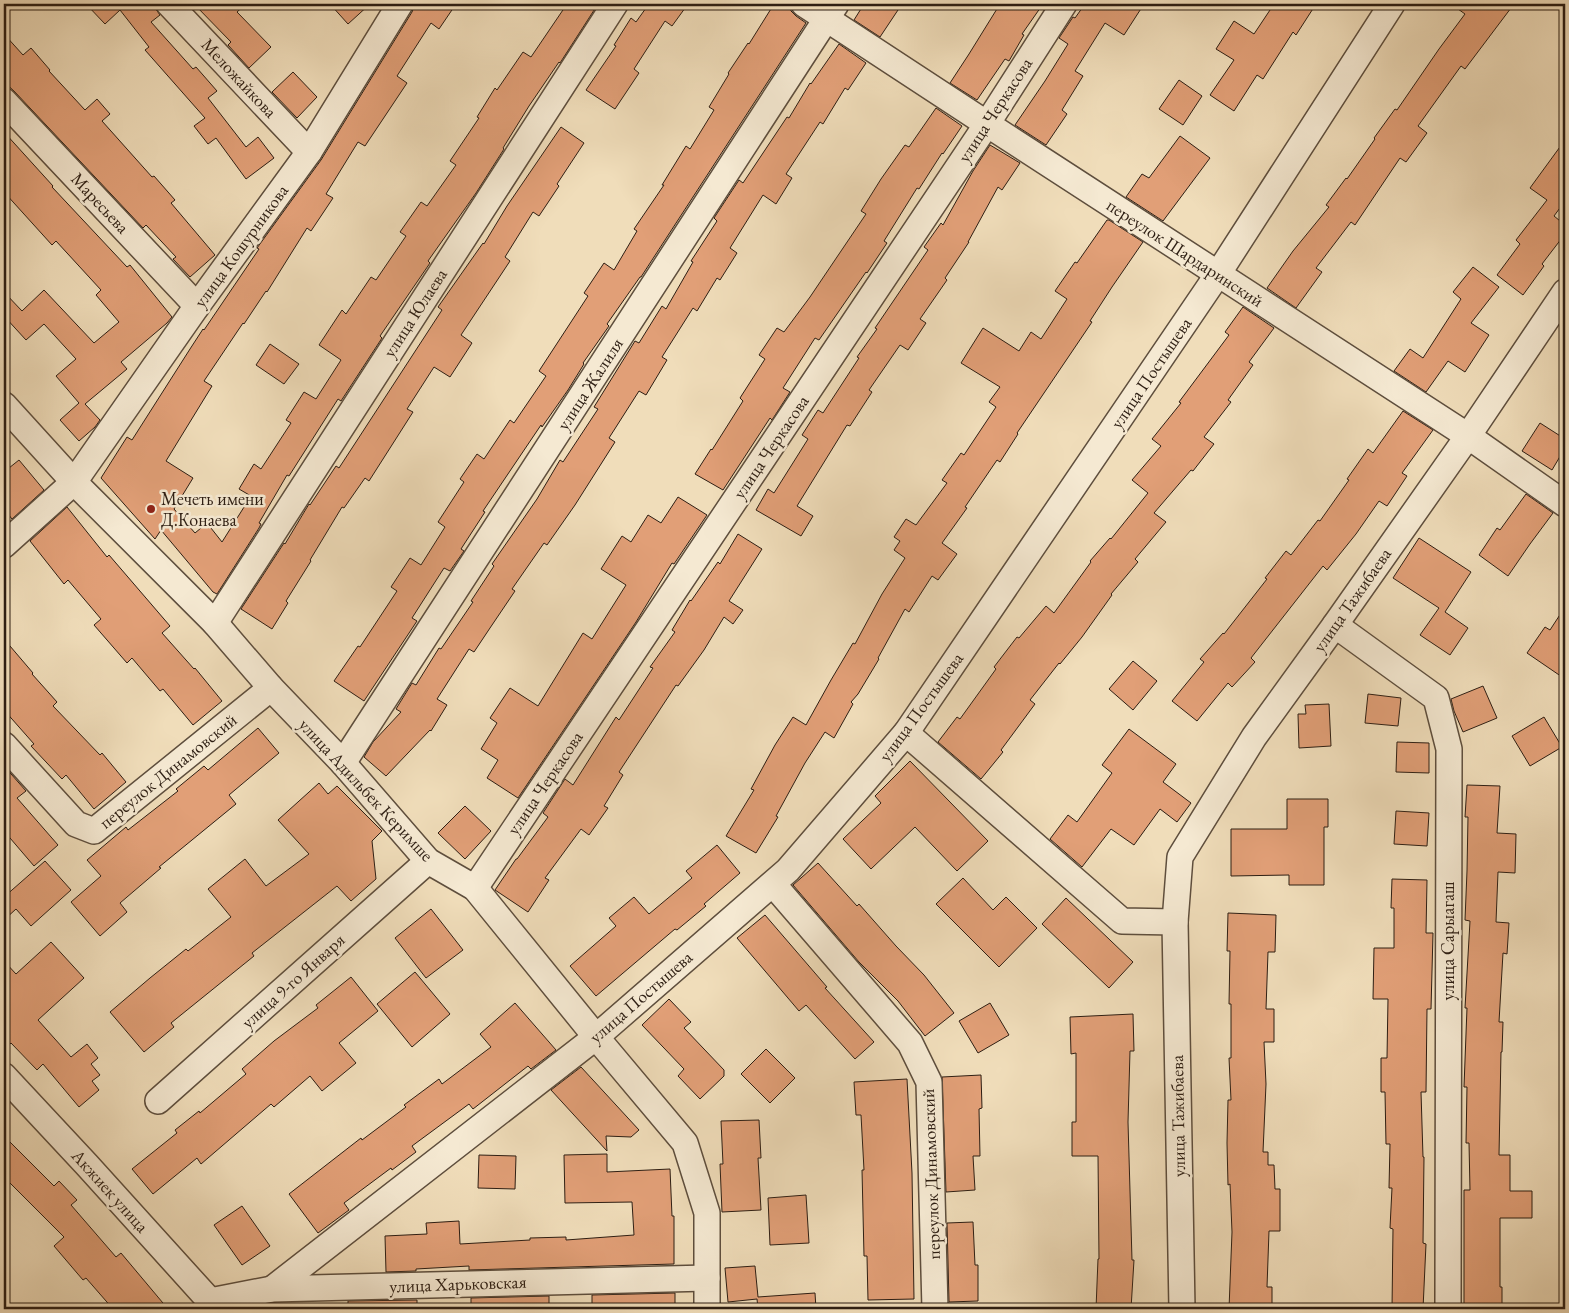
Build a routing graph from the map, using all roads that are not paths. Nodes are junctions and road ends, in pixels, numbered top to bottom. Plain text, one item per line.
1 (169, 4) edge
2 (399, 4) edge
3 (615, 4) edge
4 (804, 4) edge
5 (1064, 4) edge
6 (1392, 4) edge
7 (832, 11) edge
8 (4, 101) edge
9 (986, 124) junction
10 (309, 152) junction
11 (1218, 274) junction
12 (1565, 292) edge
13 (197, 306) junction
14 (4, 405) edge
15 (1468, 436) junction
16 (74, 482) junction
17 (1565, 504) edge
18 (4, 545) edge
19 (214, 623) junction
20 (1335, 625) junction
21 (271, 688) junction
22 (906, 733) junction
23 (4, 745) edge
24 (343, 764) junction
25 (428, 861) junction
26 (773, 884) junction
27 (475, 888) junction
28 (1175, 922) junction
29 (596, 1037) junction
30 (4, 1076) edge
31 (158, 1101) dead end
32 (707, 1278) junction
33 (272, 1289) junction
34 (210, 1305) edge
35 (707, 1309) edge
36 (935, 1309) edge
37 (1182, 1309) edge
38 (1448, 1309) edge

1 - 10 street, Меложайкова
2 - 10 street, улица Кошурникова
3 - 19 street, улица Юлаева
4 - 7 street, переулок Шардаринский
5 - 9 street, улица Черкасова
6 - 11 street, улица Постышева
7 - 9 street, переулок Шардаринский
7 - 24 street, улица Жалиля
8 - 13 street, Маресьева
9 - 11 street, переулок Шардаринский
9 - 27 street, улица Черкасова
10 - 13 street, улица Кошурникова
11 - 15 street, переулок Шардаринский
11 - 22 street, улица Постышева
12 - 15 street, улица Тажибаева
13 - 16 street, улица Кошурникова
14 - 16 street, улица Адильбек Керимше
15 - 17 street, переулок Шардаринский
15 - 20 street, улица Тажибаева
16 - 18 street
16 - 19 street, улица Адильбек Керимше
19 - 21 street, улица Адильбек Керимше
20 - 28 street, улица Тажибаева
20 - 38 street, улица Сарыагаш
21 - 23 street, переулок Динамовский
21 - 24 street, улица Адильбек Керимше
22 - 26 street, улица Постышева
22 - 28 street
24 - 25 street, улица Адильбек Керимше
25 - 27 street, улица Адильбек Керимше
25 - 31 street, улица 9-го Января
26 - 29 street, улица Постышева
26 - 36 street, переулок Динамовский
27 - 29 street, улица Адильбек Керимше
28 - 37 street, улица Тажибаева
29 - 32 street, улица Адильбек Керимше
29 - 33 street, улица Постышева
30 - 34 street, Акжиек улица
32 - 33 street, улица Харьковская
32 - 35 street, улица Адильбек Керимше
33 - 34 street, улица Харьковская

